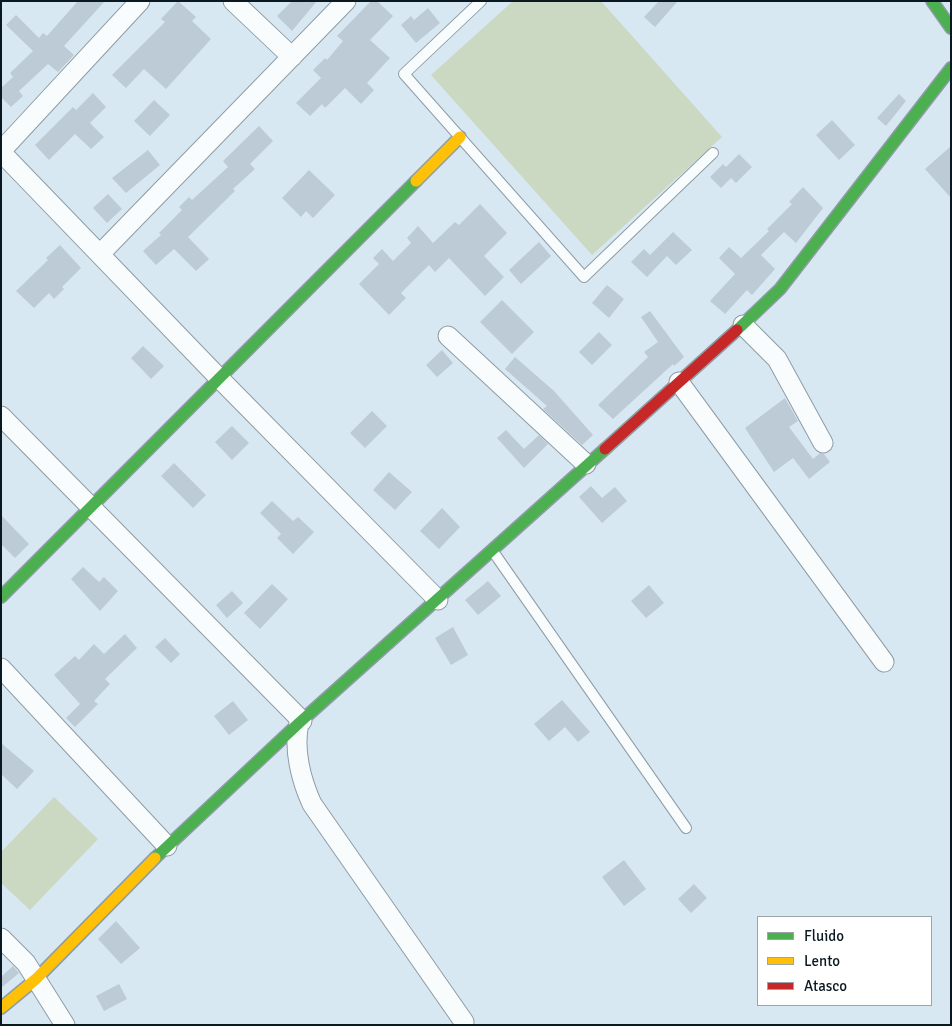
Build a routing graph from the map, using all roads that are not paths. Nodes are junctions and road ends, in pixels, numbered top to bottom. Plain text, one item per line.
1 (140, 1) edge
2 (233, 1) edge
3 (346, 1) edge
4 (481, 1) edge
5 (932, 1) edge
6 (951, 28) edge
7 (292, 57) junction
8 (951, 68) edge
9 (460, 137) junction
10 (1, 152) edge
11 (712, 153) dead end
12 (100, 254) junction
13 (743, 325) junction
14 (448, 336) dead end
15 (219, 378) junction
16 (679, 382) junction
17 (1, 416) edge
18 (823, 443) dead end
19 (586, 464) junction
20 (91, 507) junction
21 (492, 549) junction
22 (1, 597) edge
23 (438, 600) junction
24 (884, 662) dead end
25 (1, 668) edge
26 (300, 722) junction
27 (686, 828) dead end
28 (167, 846) junction
29 (1, 938) edge
30 (36, 979) junction
31 (1, 1008) edge
32 (464, 1022) dead end
33 (65, 1025) edge

1 - 10 street
2 - 7 street
3 - 7 street
4 - 9 lane
5 - 6 street
7 - 12 street
8 - 13 street
9 - 11 lane
9 - 15 street
10 - 12 street
12 - 15 street
13 - 16 street
13 - 18 street
14 - 19 street
15 - 20 street
15 - 23 street
16 - 19 street
16 - 24 street
17 - 20 street
19 - 21 street
20 - 22 street
20 - 26 street
21 - 23 street
21 - 27 lane
23 - 26 street
25 - 28 street
26 - 28 street
26 - 32 street
28 - 30 street
29 - 30 street
30 - 31 street
30 - 33 street

